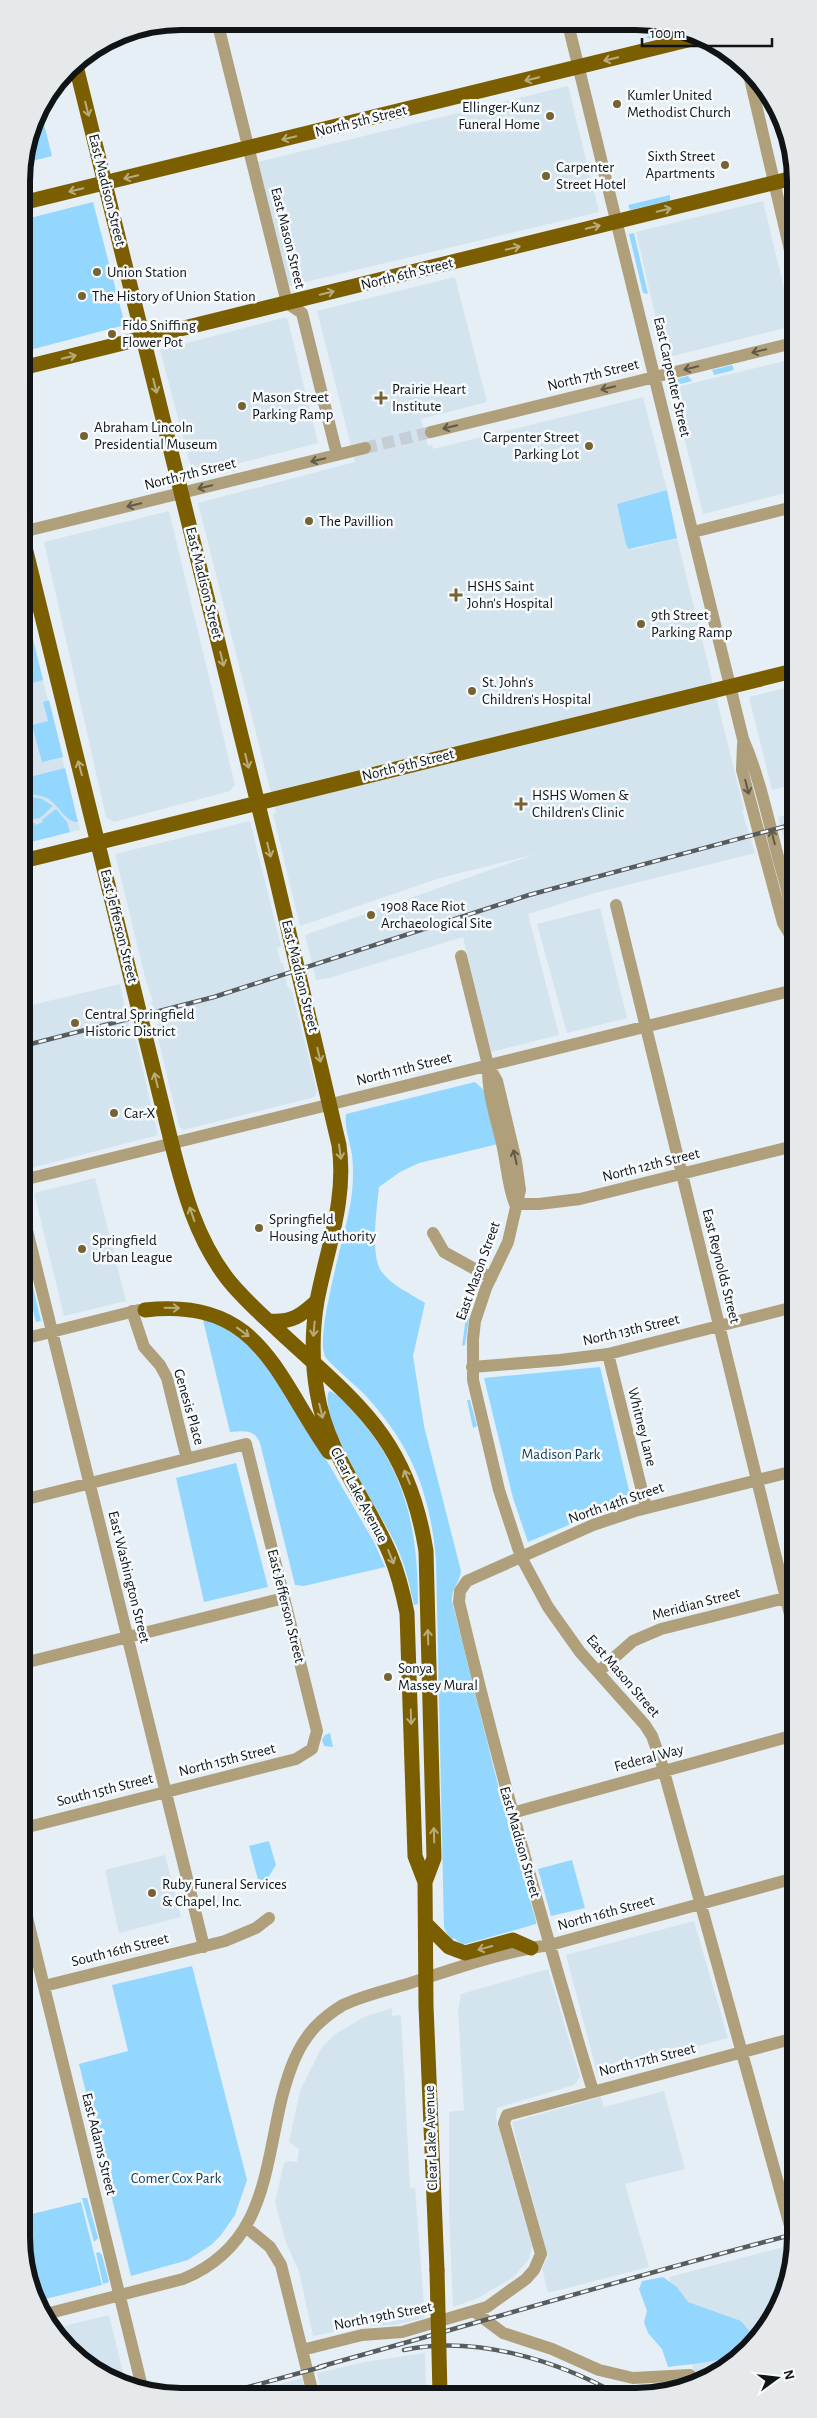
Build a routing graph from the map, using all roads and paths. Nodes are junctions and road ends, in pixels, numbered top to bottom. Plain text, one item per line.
1 (219, 30) edge
2 (570, 30) edge
3 (689, 40) edge
4 (579, 67) junction
5 (77, 71) edge
6 (752, 85) edge
7 (250, 148) junction
8 (787, 180) edge
9 (775, 183) junction
10 (105, 184) junction
11 (30, 201) edge
12 (617, 222) junction
13 (787, 236) edge
14 (287, 302) junction
15 (144, 338) junction
16 (787, 344) edge
17 (30, 366) edge
18 (655, 376) junction
19 (431, 432) tunnel mouth
20 (365, 448) tunnel mouth
21 (337, 455) junction
22 (181, 493) junction
23 (787, 508) edge
24 (30, 532) edge
25 (693, 532) junction
26 (30, 566) edge
27 (787, 672) edge
28 (730, 686) junction
29 (258, 803) junction
30 (98, 842) junction
31 (30, 859) edge
32 (616, 905) dead end
33 (787, 931) edge
34 (461, 956) dead end
35 (787, 992) edge
36 (646, 1026) junction
37 (488, 1065) junction
38 (331, 1104) junction
39 (172, 1145) junction
40 (787, 1148) edge
41 (682, 1174) junction
42 (30, 1178) edge
43 (515, 1204) junction
44 (433, 1233) dead end
45 (30, 1242) edge
46 (491, 1278) junction
47 (317, 1301) junction
48 (787, 1309) edge
49 (138, 1310) junction
50 (270, 1322) junction
51 (719, 1326) junction
52 (52, 1332) junction
53 (30, 1338) edge
54 (608, 1354) junction
55 (314, 1362) junction
56 (472, 1367) junction
57 (187, 1459) junction
58 (787, 1473) edge
59 (757, 1480) junction
60 (90, 1483) junction
61 (359, 1496) junction
62 (30, 1498) edge
63 (646, 1507) junction
64 (521, 1557) junction
65 (460, 1591) joint
66 (284, 1598) junction
67 (785, 1598) junction
68 (787, 1605) edge
69 (127, 1637) junction
70 (30, 1661) edge
71 (598, 1672) junction
72 (787, 1737) edge
73 (296, 1759) joint
74 (663, 1771) junction
75 (165, 1792) junction
76 (512, 1813) junction
77 (30, 1826) edge
78 (787, 1880) edge
79 (425, 1882) junction
80 (700, 1904) junction
81 (269, 1918) dead end
82 (426, 1924) junction
83 (30, 1929) edge
84 (550, 1945) junction
85 (204, 1947) junction
86 (531, 1948) junction
87 (426, 1978) junction
88 (44, 1986) junction
89 (787, 2040) edge
90 (741, 2053) junction
91 (593, 2091) junction
92 (506, 2115) joint
93 (787, 2207) edge
94 (247, 2228) junction
95 (120, 2296) junction
96 (475, 2312) junction
97 (51, 2313) edge
98 (302, 2350) junction
99 (690, 2375) dead end
100 (141, 2382) edge
101 (312, 2388) edge
102 (440, 2388) edge

1 - 7 street, East Mason Street
2 - 4 street, East Carpenter Street
3 -> 4 main road, North 5th Street
4 -> 7 main road, North 5th Street
4 - 12 street, East Carpenter Street
5 -> 10 main road, East Madison Street
6 - 9 street
7 -> 10 main road, North 5th Street
7 - 14 street, East Mason Street
8 - 9 main road, North 6th Street
12 -> 9 main road, North 6th Street
9 - 13 street
10 -> 11 main road, North 5th Street
10 - 15 main road, East Madison Street
14 -> 12 main road, North 6th Street
12 - 18 street, East Carpenter Street
14 - 15 main road, North 6th Street
14 - 21 street, East Mason Street
17 -> 15 main road, North 6th Street
15 -> 22 main road, East Madison Street
16 -> 18 street, North 7th Street
18 -> 19 street, North 7th Street
18 - 25 street, East Carpenter Street
20 - 21 street, North 7th Street
21 -> 22 street, North 7th Street
22 -> 24 street, North 7th Street
22 -> 29 main road, East Madison Street
23 - 25 street
25 - 28 street, East Carpenter Street
30 -> 26 main road, East Jefferson Street
27 - 28 main road, North 9th Street
28 - 29 main road, North 9th Street
28 - 33 street, East Carpenter Street
29 - 30 main road, North 9th Street
29 -> 38 main road, East Madison Street
30 - 31 main road, North 9th Street
39 -> 30 main road, East Jefferson Street
32 - 36 street, East Reynolds Street
34 - 37 street, East Mason Street
35 - 36 street, North 11th Street
36 - 37 street, North 11th Street
36 - 41 street, East Reynolds Street
37 - 38 street, North 11th Street
37 - 43 street, East Mason Street
38 - 39 street, North 11th Street
38 -> 47 main road, East Madison Street
39 - 42 street, North 11th Street
50 -> 39 main road, East Jefferson Street
40 - 41 street, North 12th Street
41 - 43 street, North 12th Street
41 - 51 street, East Reynolds Street
43 - 46 street, East Mason Street
44 - 46 street
45 - 52 street, East Washington Street
46 - 56 street, East Mason Street
47 - 50 main road
47 -> 55 main road, East Madison Street
48 - 51 street, North 13th Street
49 - 52 street
49 - 57 street, Genesis Place
49 -> 61 main road
50 - 55 main road, East Jefferson Street
51 - 54 street, North 13th Street
51 - 59 street, East Reynolds Street
52 - 53 street
52 - 60 street, East Washington Street
54 - 56 street, North 13th Street
54 - 63 street, Whitney Lane
55 -> 61 main road, Clear Lake Avenue
79 -> 55 main road, Clear Lake Avenue
56 - 64 street, East Mason Street
57 - 60 street
57 - 66 street, East Jefferson Street
58 - 59 street, North 14th Street
59 - 63 street, North 14th Street
59 - 67 street, East Reynolds Street
60 - 62 street
60 - 69 street, East Washington Street
61 -> 79 main road, Clear Lake Avenue
63 - 64 street, North 14th Street
64 - 65 street, North 14th Street
64 - 71 street, East Mason Street
65 - 76 street, East Madison Street
66 - 69 street
66 - 73 street, East Jefferson Street
67 - 68 street, East Reynolds Street
67 - 71 street, Meridian Street
69 - 70 street
69 - 75 street, East Washington Street
71 - 74 street, East Mason Street
72 - 74 street, Federal Way
73 - 75 street, North 15th Street
74 - 76 street, Federal Way
74 - 80 street, East Mason Street
75 - 77 street, South 15th Street
75 - 85 street, East Washington Street
76 - 84 street, East Madison Street
78 - 80 street, North 16th Street
79 - 82 main road, Clear Lake Avenue
80 - 84 street, North 16th Street
80 - 90 street, East Mason Street
81 - 85 street
86 -> 82 main road
82 - 87 main road, Clear Lake Avenue
83 - 88 street, East Adams Street
84 - 86 street, North 16th Street
84 - 91 street, East Madison Street
85 - 88 street, South 16th Street
86 - 87 street, North 16th Street
87 - 94 street, North 16th Street
87 - 102 main road, Clear Lake Avenue, bridge
88 - 95 street, East Adams Street
89 - 90 street, North 17th Street
90 - 91 street, North 17th Street
90 - 93 street, East Mason Street
91 - 92 street, North 17th Street
92 - 96 street, North 19th Street
94 - 95 street, North 16th Street
94 - 98 street
95 - 97 street, North 16th Street
95 - 100 street, East Adams Street
96 - 98 street, North 19th Street
96 - 99 street
98 - 101 street

